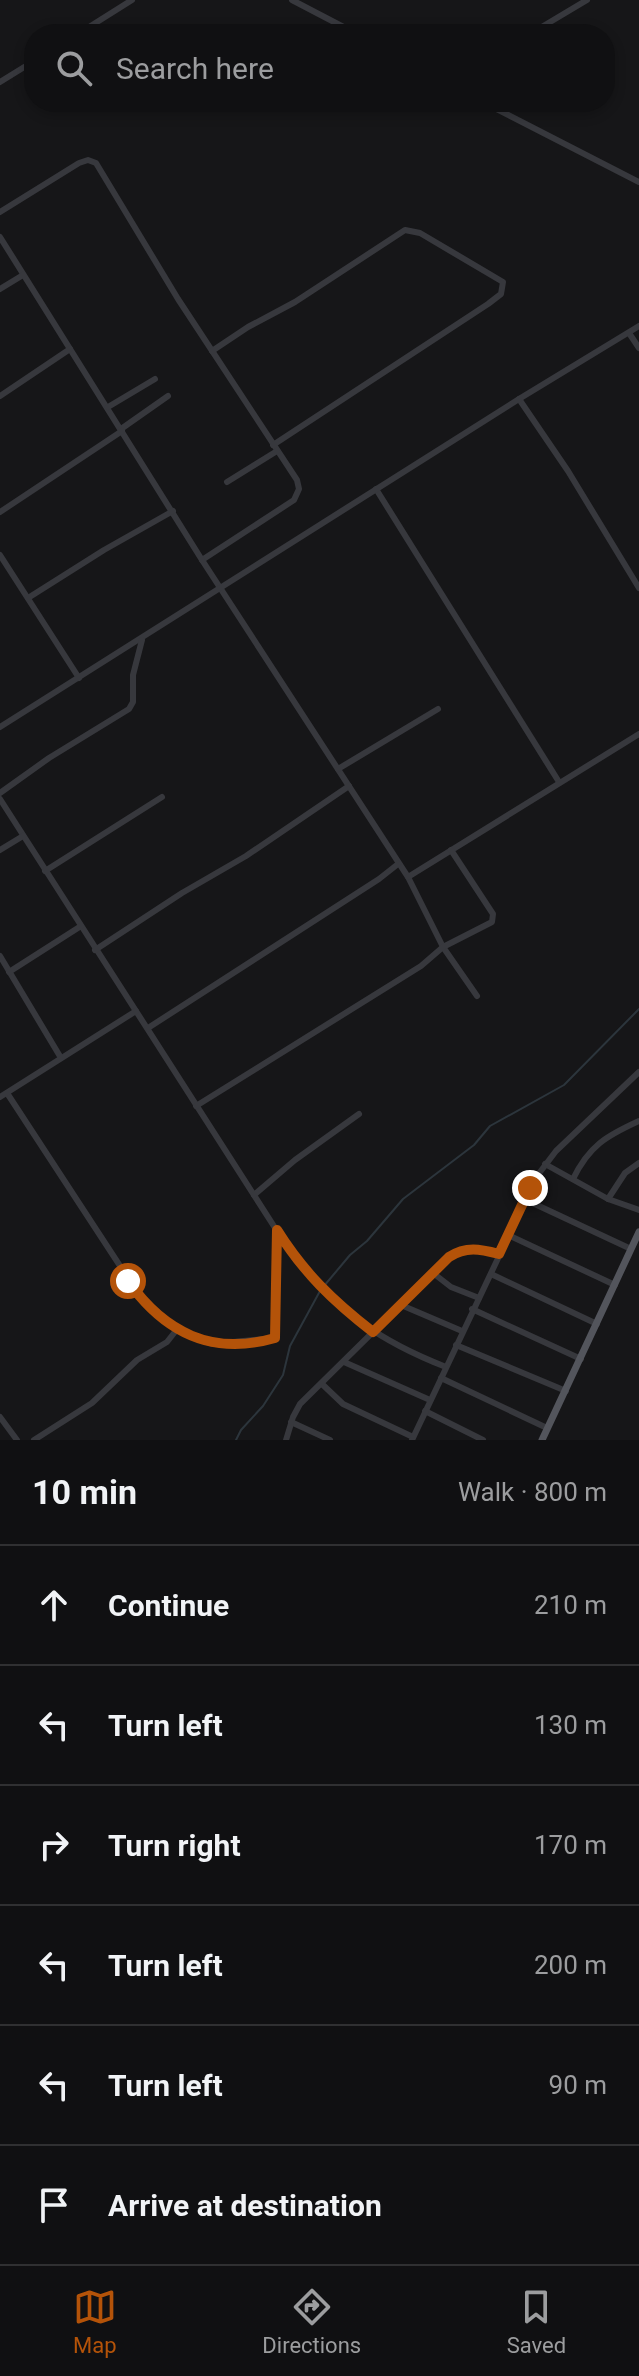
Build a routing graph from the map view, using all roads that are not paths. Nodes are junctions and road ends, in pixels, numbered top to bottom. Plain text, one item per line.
1 (132, 0) edge
2 (292, 0) edge
3 (587, 0) edge
4 (94, 24) edge
5 (338, 24) edge
6 (547, 24) edge
7 (24, 67) edge
8 (0, 82) edge
9 (502, 112) edge
10 (639, 182) edge
11 (0, 212) edge
12 (0, 237) edge
13 (23, 275) junction
14 (0, 289) edge
15 (639, 326) edge
16 (629, 333) junction
17 (639, 348) edge
18 (70, 349) junction
19 (212, 351) junction
20 (155, 379) dead end
21 (0, 396) edge
22 (168, 396) dead end
23 (519, 399) junction
24 (108, 407) junction
25 (122, 430) junction
26 (275, 448) junction
27 (227, 482) dead end
28 (376, 489) junction
29 (173, 511) junction
30 (0, 512) edge
31 (0, 556) edge
32 (202, 560) junction
33 (222, 588) junction
34 (639, 588) edge
35 (28, 598) junction
36 (142, 640) junction
37 (79, 678) junction
38 (438, 709) dead end
39 (0, 727) edge
40 (639, 734) edge
41 (338, 769) junction
42 (559, 782) junction
43 (349, 786) junction
44 (0, 796) edge
45 (162, 797) dead end
46 (23, 836) junction
47 (0, 850) edge
48 (451, 850) junction
49 (398, 864) junction
50 (45, 871) junction
51 (408, 877) junction
52 (81, 926) junction
53 (443, 947) junction
54 (95, 950) junction
55 (0, 956) edge
56 (9, 972) junction
57 (477, 996) dead end
58 (136, 1011) junction
59 (148, 1028) junction
60 (61, 1058) junction
61 (639, 1072) edge
62 (4, 1095) edge
63 (196, 1106) junction
64 (359, 1114) dead end
65 (639, 1121) edge
66 (639, 1163) edge
67 (545, 1164) junction
68 (573, 1179) junction
69 (254, 1195) junction
70 (524, 1199) junction
71 (608, 1199) junction
72 (639, 1210) edge
73 (277, 1230) junction
74 (638, 1234) edge
75 (508, 1235) junction
76 (631, 1249) junction
77 (499, 1254) junction
78 (433, 1273) junction
79 (491, 1274) junction
80 (615, 1285) junction
81 (479, 1298) junction
82 (401, 1305) junction
83 (472, 1309) junction
84 (597, 1324) junction
85 (178, 1328) junction
86 (462, 1331) junction
87 (373, 1332) junction
88 (456, 1345) junction
89 (581, 1359) junction
90 (344, 1362) junction
91 (446, 1367) junction
92 (441, 1378) junction
93 (322, 1384) junction
94 (566, 1391) junction
95 (430, 1400) junction
96 (425, 1411) junction
97 (0, 1417) edge
98 (291, 1422) junction
99 (547, 1428) junction
100 (413, 1438) edge
101 (545, 1439) edge
102 (17, 1440) edge
103 (34, 1440) edge
104 (286, 1440) edge
105 (330, 1440) edge
106 (483, 1440) edge

1 - 4 street
2 - 5 street
3 - 6 street
7 - 8 street
9 - 10 street
11 - 19 street
12 - 13 street
13 - 14 street
13 - 18 street
15 - 16 street
16 - 17 street
16 - 23 street
18 - 21 street
18 - 24 street
19 - 26 street
19 - 26 street
20 - 24 street
22 - 25 street
23 - 28 street
23 - 34 street
24 - 25 street
25 - 29 street
25 - 30 street
26 - 27 street
26 - 32 street
28 - 33 street
28 - 42 street
29 - 32 street
29 - 35 street
31 - 35 street
32 - 33 street
33 - 36 street
33 - 41 street
35 - 37 street
36 - 37 street
36 - 44 street
37 - 39 street
38 - 41 street
40 - 42 street
41 - 43 street
42 - 48 street
43 - 49 street
43 - 54 street
44 - 46 street
45 - 50 street
46 - 47 street
46 - 50 street
48 - 51 street
48 - 53 street
49 - 51 street
49 - 59 street
50 - 52 street
51 - 53 street
52 - 54 street
52 - 56 street
53 - 57 street
53 - 63 street
54 - 58 street
55 - 56 street
56 - 60 street
58 - 59 street
58 - 60 street
59 - 63 street
60 - 62 street
61 - 67 street
62 - 85 street
63 - 69 street
64 - 69 street
65 - 68 street
66 - 71 street
67 - 68 street
67 - 70 street
68 - 71 street
69 - 73 street
70 - 75 street
70 - 76 street
71 - 72 street
73 - 85 street
73 - 87 street
74 - 76 main road
75 - 77 street
75 - 80 street
76 - 80 main road
77 - 78 street
77 - 79 street
78 - 81 street
78 - 82 street
79 - 81 street
79 - 84 street
80 - 84 main road
81 - 83 street
82 - 86 street
82 - 87 street
83 - 86 street
83 - 89 street
84 - 89 main road
85 - 103 street
86 - 88 street
87 - 90 street
87 - 91 street
88 - 91 street
88 - 94 street
89 - 94 main road
90 - 93 street
90 - 95 street
91 - 92 street
92 - 95 street
92 - 99 street
93 - 98 street
93 - 100 street
94 - 99 main road
95 - 96 street
96 - 100 street
96 - 106 street
97 - 102 street
98 - 104 street
98 - 105 street
99 - 101 main road

